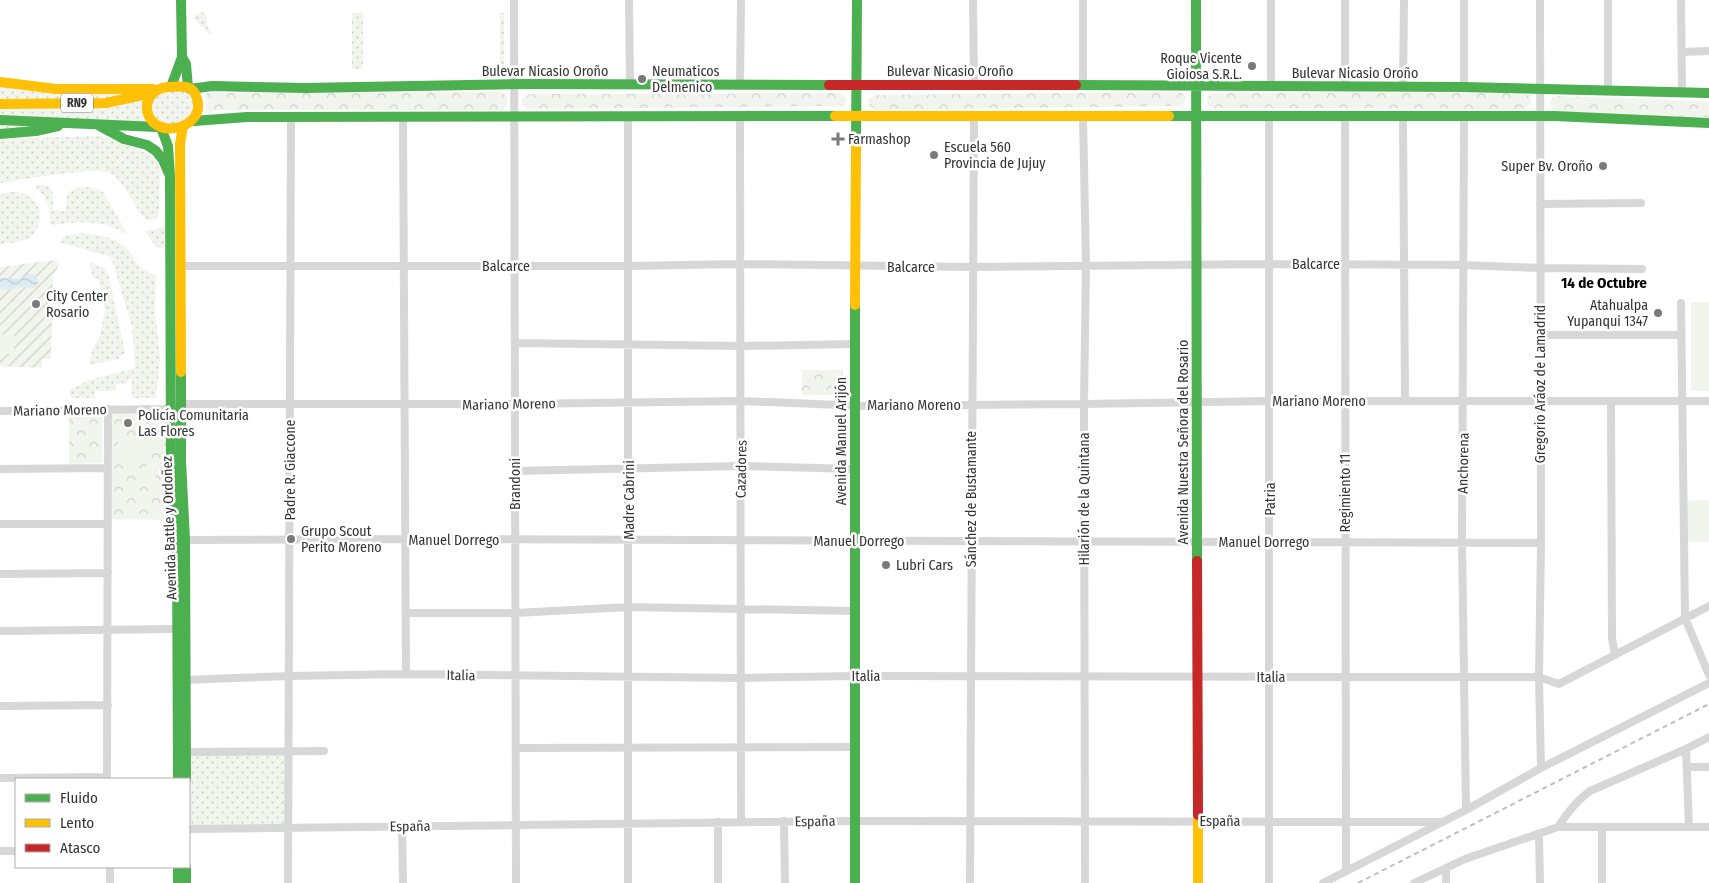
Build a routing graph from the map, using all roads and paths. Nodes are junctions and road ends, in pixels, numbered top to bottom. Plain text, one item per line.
1 (182, 0) edge
2 (514, 0) edge
3 (629, 0) edge
4 (741, 0) edge
5 (857, 0) edge
6 (972, 0) edge
7 (1083, 0) edge
8 (1196, 0) edge
9 (1271, 0) edge
10 (1345, 0) edge
11 (1404, 0) edge
12 (1464, 0) edge
13 (1540, 0) edge
14 (1608, 0) edge
15 (1681, 0) edge
16 (1682, 52) junction
17 (1709, 52) edge
18 (182, 57) junction
19 (0, 82) edge
20 (514, 84) junction
21 (630, 84) junction
22 (974, 84) junction
23 (740, 85) junction
24 (857, 85) junction
25 (1083, 85) junction
26 (1196, 85) junction
27 (1271, 86) junction
28 (170, 87) junction
29 (1345, 87) junction
30 (1403, 87) junction
31 (1464, 87) junction
32 (189, 88) junction
33 (1540, 89) junction
34 (155, 91) junction
35 (1608, 91) junction
36 (1682, 93) junction
37 (1709, 93) edge
38 (0, 104) edge
39 (857, 115) junction
40 (974, 115) junction
41 (403, 116) junction
42 (515, 116) junction
43 (1083, 116) junction
44 (1196, 116) junction
45 (1269, 116) junction
46 (1344, 116) junction
47 (1402, 116) junction
48 (1464, 116) junction
49 (1540, 116) junction
50 (291, 117) junction
51 (628, 117) junction
52 (740, 117) junction
53 (0, 120) edge
54 (194, 121) junction
55 (79, 122) junction
56 (95, 124) junction
57 (1709, 124) edge
58 (183, 126) junction
59 (159, 127) junction
60 (0, 134) edge
61 (170, 176) junction
62 (1640, 203) dead end
63 (1540, 204) junction
64 (740, 264) junction
65 (1197, 264) junction
66 (1270, 264) junction
67 (1345, 264) junction
68 (404, 265) junction
69 (1086, 265) junction
70 (1463, 265) junction
71 (180, 266) junction
72 (291, 266) junction
73 (515, 266) junction
74 (629, 266) junction
75 (1404, 266) junction
76 (856, 267) junction
77 (972, 267) junction
78 (1540, 268) junction
79 (1642, 269) dead end
80 (1681, 302) dead end
81 (1540, 334) junction
82 (1681, 334) junction
83 (515, 343) junction
84 (855, 344) junction
85 (629, 345) junction
86 (742, 346) junction
87 (629, 401) junction
88 (742, 401) junction
89 (1197, 401) junction
90 (1270, 401) junction
91 (1345, 401) junction
92 (1405, 401) junction
93 (1709, 401) edge
94 (1464, 402) junction
95 (1540, 402) junction
96 (1611, 402) junction
97 (1681, 402) junction
98 (181, 404) junction
99 (290, 404) junction
100 (405, 404) junction
101 (515, 404) junction
102 (1084, 404) junction
103 (971, 405) junction
104 (855, 406) junction
105 (170, 409) junction
106 (108, 410) junction
107 (0, 411) edge
108 (741, 466) junction
109 (629, 467) junction
110 (0, 468) edge
111 (108, 468) junction
112 (854, 469) junction
113 (515, 470) junction
114 (0, 524) edge
115 (108, 524) junction
116 (290, 539) junction
117 (406, 539) junction
118 (181, 540) junction
119 (515, 540) junction
120 (628, 540) junction
121 (740, 540) junction
122 (854, 541) junction
123 (971, 542) junction
124 (1084, 542) junction
125 (1197, 542) junction
126 (1270, 542) junction
127 (1346, 543) junction
128 (1462, 543) junction
129 (1540, 543) junction
130 (108, 573) junction
131 (0, 574) edge
132 (1709, 606) edge
133 (629, 607) junction
134 (740, 610) junction
135 (854, 611) junction
136 (407, 613) junction
137 (515, 613) junction
138 (1685, 618) junction
139 (177, 629) junction
140 (108, 630) junction
141 (0, 631) edge
142 (1615, 655) junction
143 (406, 674) junction
144 (516, 675) junction
145 (1709, 675) edge
146 (289, 676) junction
147 (854, 676) junction
148 (971, 676) junction
149 (1084, 676) junction
150 (1346, 676) junction
151 (1464, 676) junction
152 (628, 677) junction
153 (1198, 677) junction
154 (1270, 677) junction
155 (1539, 677) junction
156 (740, 678) junction
157 (181, 680) junction
158 (1709, 683) edge
159 (108, 705) junction
160 (0, 706) edge
161 (1709, 737) edge
162 (740, 747) junction
163 (854, 747) junction
164 (516, 748) junction
165 (629, 749) junction
166 (1686, 749) junction
167 (289, 751) junction
168 (324, 751) dead end
169 (186, 752) junction
170 (1687, 767) junction
171 (1709, 767) edge
172 (1541, 768) junction
173 (0, 778) edge
174 (107, 778) edge
175 (178, 778) edge
176 (186, 778) edge
177 (1466, 810) junction
178 (855, 821) junction
179 (970, 821) junction
180 (1084, 821) junction
181 (1198, 821) junction
182 (1270, 821) junction
183 (1346, 821) junction
184 (718, 822) junction
185 (741, 822) junction
186 (784, 822) junction
187 (1441, 822) junction
188 (629, 823) junction
189 (516, 825) junction
190 (402, 826) junction
191 (288, 827) junction
192 (1558, 827) junction
193 (1602, 827) junction
194 (1689, 827) junction
195 (1709, 827) edge
196 (190, 829) edge
197 (1539, 834) junction
198 (0, 851) edge
199 (15, 851) edge
200 (110, 868) edge
201 (178, 868) edge
202 (186, 868) edge
203 (1446, 868) junction
204 (1346, 871) junction
205 (110, 883) edge
206 (178, 883) edge
207 (186, 883) edge
208 (288, 883) edge
209 (403, 883) edge
210 (516, 883) edge
211 (628, 883) edge
212 (718, 883) edge
213 (785, 883) edge
214 (855, 883) edge
215 (970, 883) edge
216 (1085, 883) edge
217 (1198, 883) edge
218 (1269, 883) edge
219 (1323, 883) edge
220 (1414, 883) edge
221 (1446, 883) edge
222 (1540, 883) edge
223 (1602, 883) edge

1 - 18 main road
2 - 20 street, Brandoni
3 - 21 street
4 - 23 street
5 - 24 main road, Avenida Manuel Arijón
6 - 22 street
7 - 25 street
8 - 26 main road, Avenida Nuestra Señora del Rosario
9 - 27 street
10 - 29 street
11 - 30 street
12 - 31 street
13 - 33 street, Gregorio Aráoz de Lamadrid
14 - 35 street
15 - 16 street
16 - 17 street
16 - 36 street
18 - 28 main road
18 - 32 main road
19 - 34 main road
20 - 21 main road, Bulevar Nicasio Oroño
20 - 32 main road, Bulevar Nicasio Oroño
20 - 42 street, Brandoni
21 - 23 main road, Bulevar Nicasio Oroño
22 - 24 main road, Bulevar Nicasio Oroño
22 - 25 main road, Bulevar Nicasio Oroño
23 - 24 main road, Bulevar Nicasio Oroño
24 - 39 main road, Avenida Manuel Arijón
25 - 26 main road, Bulevar Nicasio Oroño
26 - 27 main road, Bulevar Nicasio Oroño
26 - 44 main road, Avenida Nuestra Señora del Rosario
27 - 29 main road, Bulevar Nicasio Oroño
28 - 32 main road
28 - 34 main road
29 - 30 main road, Bulevar Nicasio Oroño
30 - 31 main road, Bulevar Nicasio Oroño
31 - 33 main road, Bulevar Nicasio Oroño
32 - 54 main road
33 - 35 main road, Bulevar Nicasio Oroño
33 - 49 street, Gregorio Aráoz de Lamadrid
34 - 38 main road, RN9
34 - 59 main road
35 - 36 main road, Bulevar Nicasio Oroño
36 - 37 main road, Bulevar Nicasio Oroño
39 - 40 main road
39 - 52 main road
39 - 76 main road, Avenida Manuel Arijón
40 - 43 main road
40 - 77 street, Sánchez de Bustamante
41 - 42 main road
41 - 50 main road
41 - 68 street
42 - 51 main road
42 - 73 street, Brandoni
43 - 44 main road
43 - 69 street, Hilarión de la Quintana
44 - 45 main road
44 - 65 main road, Avenida Nuestra Señora del Rosario
45 - 46 main road
45 - 66 street, Patria
46 - 47 main road
46 - 67 street, Regimiento 11
47 - 48 main road
47 - 75 street
48 - 49 main road
48 - 70 street, Anchorena
49 - 57 main road
49 - 63 street, Gregorio Aráoz de Lamadrid
50 - 54 main road
50 - 72 street, Padre R. Giaccone
51 - 52 main road
51 - 74 street, Madre Cabrini
52 - 64 street, Cazadores
53 - 55 main road, RN9
54 - 58 main road
55 - 56 main road, RN9
55 - 60 main road
56 - 59 main road, RN9
56 - 61 main road
58 - 59 main road
58 - 71 main road, Avenida Battle y Ordoñez
59 - 61 main road, Avenida Battle y Ordoñez
61 - 105 main road, Avenida Battle y Ordoñez
62 - 63 street
63 - 78 street, Gregorio Aráoz de Lamadrid
64 - 74 street, Balcarce
64 - 76 street, Balcarce
64 - 86 street, Cazadores
65 - 66 street, Balcarce
65 - 69 street, Balcarce
65 - 89 main road, Avenida Nuestra Señora del Rosario
66 - 67 street, Balcarce
66 - 90 street, Patria
67 - 75 street, Balcarce
67 - 91 street, Regimiento 11
68 - 72 street, Balcarce
68 - 73 street, Balcarce
68 - 100 street
69 - 77 street, Balcarce
69 - 102 street, Hilarión de la Quintana
70 - 75 street, Balcarce
70 - 78 street, Balcarce
70 - 94 street, Anchorena
71 - 72 street, Balcarce
71 - 98 main road, Avenida Battle y Ordoñez
72 - 99 street, Padre R. Giaccone
73 - 74 street, Balcarce
73 - 83 street, Brandoni
74 - 85 street, Madre Cabrini
75 - 92 street
76 - 77 street, Balcarce
76 - 84 main road, Avenida Manuel Arijón
77 - 103 street, Sánchez de Bustamante
78 - 79 street, Balcarce
78 - 81 street, Gregorio Aráoz de Lamadrid
80 - 82 street
81 - 82 street
81 - 95 street, Gregorio Aráoz de Lamadrid
82 - 97 street
83 - 85 street
83 - 101 street, Brandoni
84 - 86 street
84 - 104 main road, Avenida Manuel Arijón
85 - 86 street
85 - 87 street, Madre Cabrini
86 - 88 street, Cazadores
87 - 88 street, Mariano Moreno
87 - 101 street, Mariano Moreno
87 - 109 street, Madre Cabrini
88 - 104 street, Mariano Moreno
88 - 108 street, Cazadores
89 - 90 street, Mariano Moreno
89 - 102 street, Mariano Moreno
89 - 125 main road, Avenida Nuestra Señora del Rosario
90 - 91 street, Mariano Moreno
90 - 126 street, Patria
91 - 92 street, Mariano Moreno
91 - 127 street, Regimiento 11
92 - 94 street, Mariano Moreno
93 - 97 street, Mariano Moreno
94 - 95 street, Mariano Moreno
94 - 128 street, Anchorena
95 - 96 street, Mariano Moreno
95 - 129 street, Gregorio Aráoz de Lamadrid
96 - 97 street, Mariano Moreno
96 - 142 street
97 - 138 street
98 - 99 street, Mariano Moreno
98 - 105 street, Mariano Moreno
98 - 118 main road, Avenida Battle y Ordoñez
99 - 100 street, Mariano Moreno
99 - 116 street, Padre R. Giaccone
100 - 101 street, Mariano Moreno
100 - 117 street
101 - 113 street, Brandoni
102 - 103 street, Mariano Moreno
102 - 124 street, Hilarión de la Quintana
103 - 104 street, Mariano Moreno
103 - 123 street, Sánchez de Bustamante
104 - 112 main road, Avenida Manuel Arijón
105 - 106 street, Mariano Moreno
105 - 118 main road, Avenida Battle y Ordoñez
106 - 107 street, Mariano Moreno
106 - 111 street
108 - 109 street
108 - 112 street
108 - 121 street, Cazadores
109 - 113 street
109 - 120 street, Madre Cabrini
110 - 111 street
111 - 115 street
112 - 122 main road, Avenida Manuel Arijón
113 - 119 street, Brandoni
114 - 115 street
115 - 130 street
116 - 117 street, Manuel Dorrego
116 - 118 street, Manuel Dorrego
116 - 146 street, Padre R. Giaccone
117 - 119 street, Manuel Dorrego
117 - 136 street
118 - 139 main road, Avenida Battle y Ordoñez
118 - 157 main road, Avenida Battle y Ordoñez
119 - 120 street, Manuel Dorrego
119 - 137 street, Brandoni
120 - 121 street, Manuel Dorrego
120 - 133 street, Madre Cabrini
121 - 122 street, Manuel Dorrego
121 - 134 street, Cazadores
122 - 123 street, Manuel Dorrego
122 - 135 main road, Avenida Manuel Arijón
123 - 124 street, Manuel Dorrego
123 - 148 street, Sánchez de Bustamante
124 - 125 street, Manuel Dorrego
124 - 149 street, Hilarión de la Quintana
125 - 126 street, Manuel Dorrego
125 - 153 main road, Avenida Nuestra Señora del Rosario
126 - 127 street, Manuel Dorrego
126 - 154 street, Patria
127 - 128 street, Manuel Dorrego
127 - 150 street, Regimiento 11
128 - 129 street, Manuel Dorrego
128 - 151 street, Anchorena
129 - 155 street, Gregorio Aráoz de Lamadrid
130 - 131 street
130 - 140 street
132 - 138 street
133 - 134 street
133 - 137 street
133 - 152 street, Madre Cabrini
134 - 135 street
134 - 156 street, Cazadores
135 - 147 main road, Avenida Manuel Arijón
136 - 137 street
136 - 143 street
137 - 144 street, Brandoni
138 - 142 street
138 - 145 street
139 - 140 street
139 - 157 main road, Avenida Battle y Ordoñez
140 - 141 street
140 - 159 street
142 - 155 street, Italia
143 - 144 street, Italia
143 - 146 street, Italia
144 - 152 street, Italia
144 - 164 street, Brandoni
146 - 157 street, Italia
146 - 167 street, Padre R. Giaccone
147 - 148 street, Italia
147 - 156 street, Italia
147 - 163 main road, Avenida Manuel Arijón
148 - 149 street, Italia
148 - 179 street, Sánchez de Bustamante
149 - 153 street, Italia
149 - 180 street, Hilarión de la Quintana
150 - 151 street, Italia
150 - 154 street, Italia
150 - 183 street, Regimiento 11
151 - 155 street, Italia
151 - 177 street, Anchorena
152 - 156 street, Italia
152 - 165 street, Madre Cabrini
153 - 154 street, Italia
153 - 181 main road, Avenida Nuestra Señora del Rosario
154 - 182 street, Patria
155 - 172 street, Gregorio Aráoz de Lamadrid
156 - 162 street, Cazadores
157 - 169 main road, Avenida Battle y Ordoñez
157 - 175 main road, Avenida Battle y Ordoñez
158 - 172 street
159 - 160 street
159 - 174 street
161 - 166 street
162 - 163 street
162 - 165 street
162 - 185 street, Cazadores
163 - 178 main road, Avenida Manuel Arijón
164 - 165 street
164 - 189 street, Brandoni
165 - 188 street, Madre Cabrini
166 - 170 street
166 - 192 street
167 - 168 street
167 - 169 street
167 - 191 street, Padre R. Giaccone
169 - 176 main road, Avenida Battle y Ordoñez
170 - 171 street
170 - 194 street
172 - 177 street
173 - 174 street
177 - 187 street
178 - 179 street, España
178 - 186 street, España
178 - 214 main road, Avenida Manuel Arijón
179 - 180 street, España
179 - 215 street, Sánchez de Bustamante
180 - 181 street, España
180 - 216 street, Hilarión de la Quintana
181 - 182 street, España
181 - 217 main road, Avenida Nuestra Señora del Rosario
182 - 183 street, España
182 - 218 street, Patria
183 - 187 street, España
183 - 204 street, Regimiento 11
184 - 185 street, España
184 - 188 street, España
184 - 212 street
185 - 186 street, España
186 - 213 street
187 - 204 street
188 - 189 street, España
188 - 211 street, Madre Cabrini
189 - 190 street, España
189 - 210 street, Brandoni
190 - 191 street, España
190 - 209 street
191 - 196 street, España
191 - 208 street, Padre R. Giaccone
192 - 193 street
192 - 197 street
193 - 194 street
193 - 223 street
194 - 195 street
197 - 203 street
197 - 222 street
198 - 199 street
200 - 205 street
201 - 206 main road
202 - 207 main road
203 - 220 street
203 - 221 street
204 - 219 street

